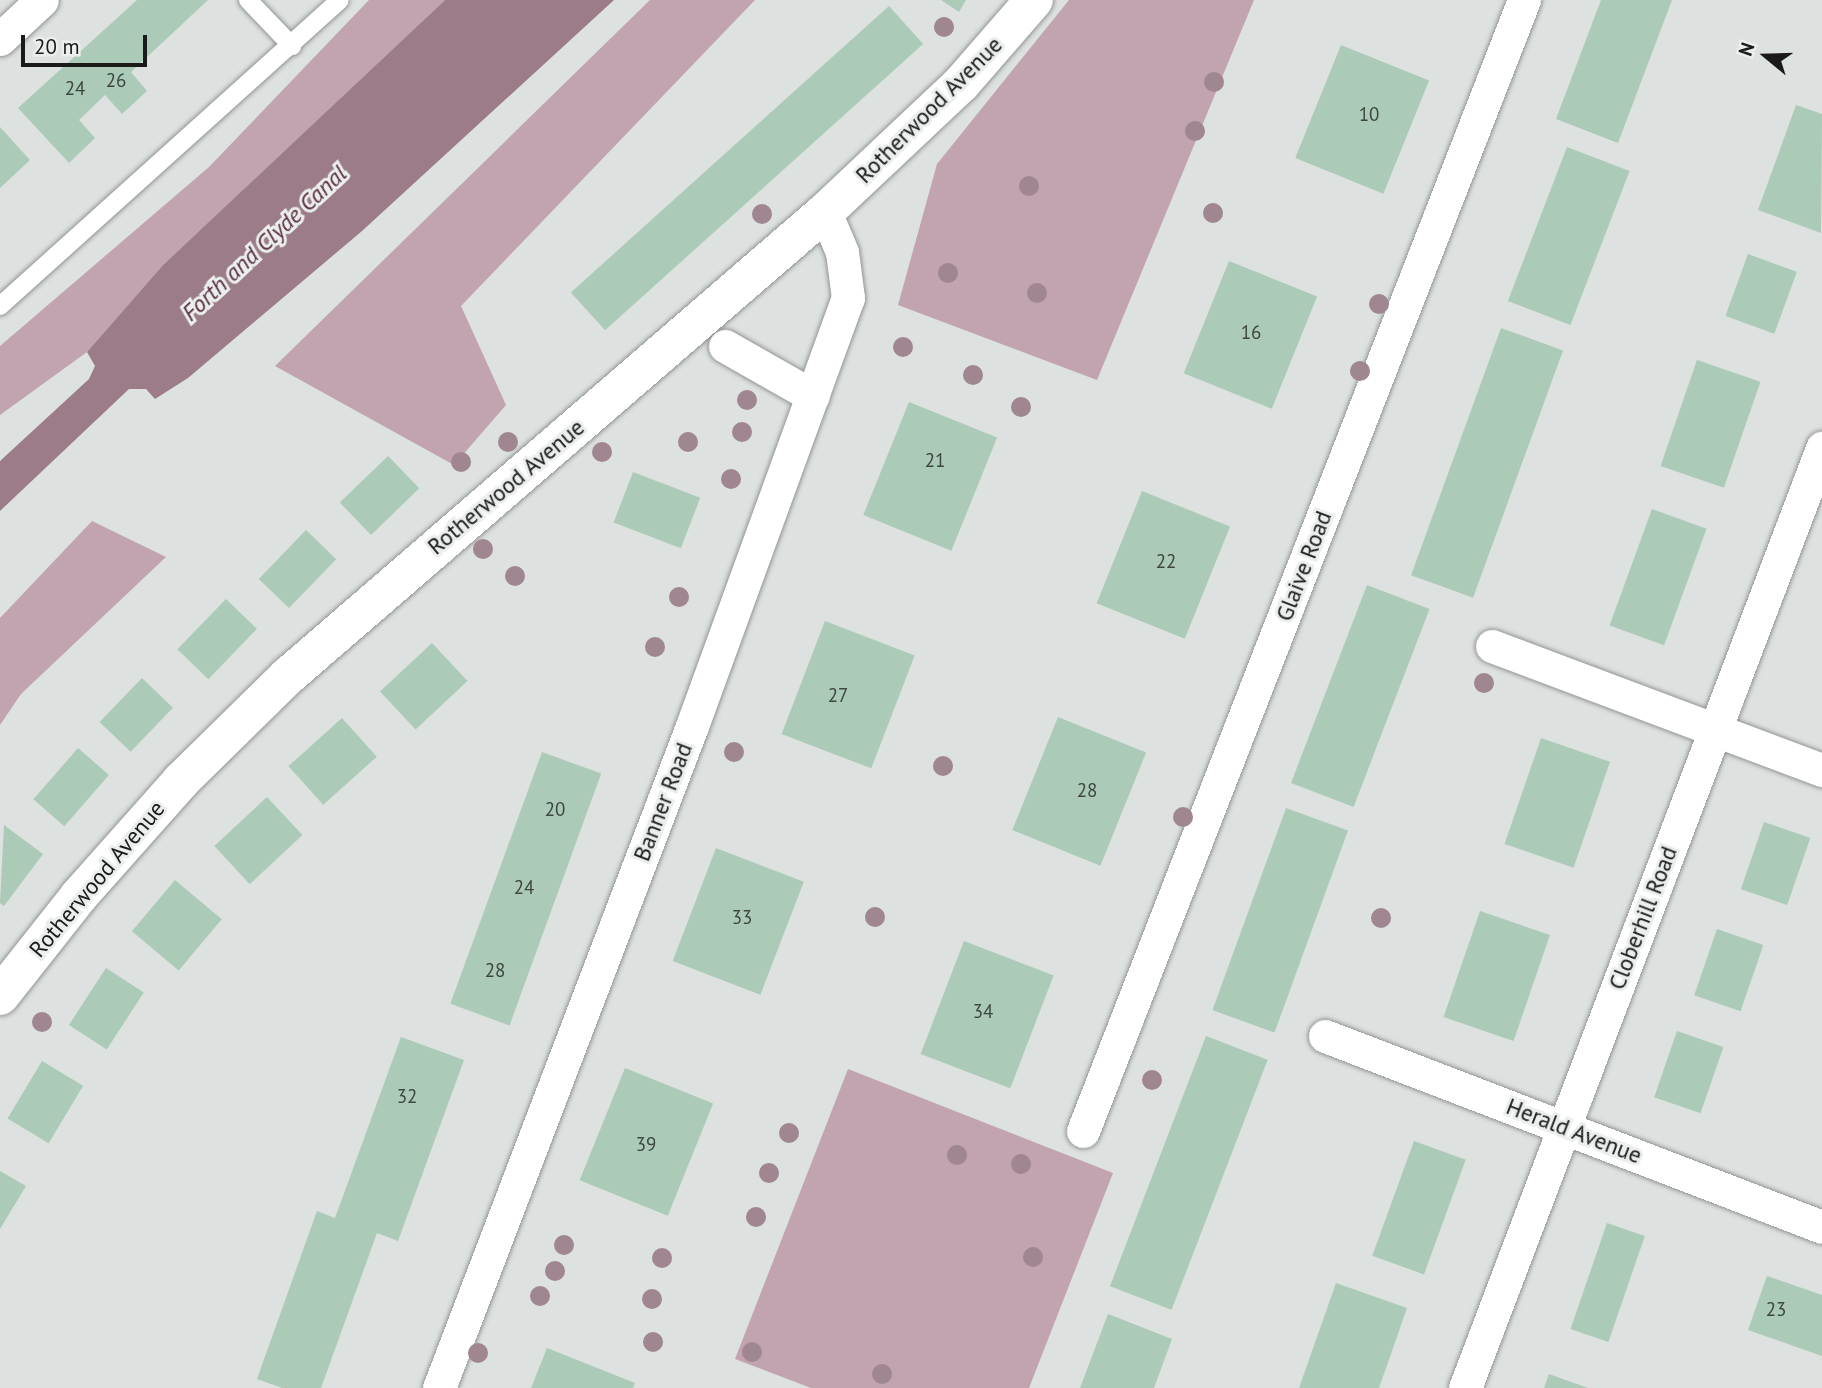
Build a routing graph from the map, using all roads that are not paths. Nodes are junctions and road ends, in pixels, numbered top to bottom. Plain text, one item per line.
1 (42, 0) edge
2 (248, 0) edge
3 (340, 0) edge
4 (1034, 0) edge
5 (1524, 0) edge
6 (0, 39) edge
7 (292, 46) junction
8 (825, 212) junction
9 (0, 306) edge
10 (725, 346) dead end
11 (813, 396) junction
12 (1822, 448) edge
13 (1492, 646) dead end
14 (1714, 730) junction
15 (1822, 771) edge
16 (0, 996) edge
17 (1325, 1036) dead end
18 (1564, 1127) junction
19 (1083, 1131) dead end
20 (1822, 1227) edge
21 (439, 1388) edge
22 (1465, 1388) edge

1 - 6 street
2 - 7 lane
3 - 7 lane
4 - 8 street, Rotherwood Avenue
5 - 19 street, Glaive Road
7 - 9 lane
8 - 11 street, Banner Road
8 - 16 street, Rotherwood Avenue
10 - 11 street
11 - 21 street, Banner Road
12 - 14 street, Cloberhill Road
13 - 14 street
14 - 15 street
14 - 18 street, Cloberhill Road
17 - 18 street, Herald Avenue
18 - 20 street, Herald Avenue
18 - 22 street, Cloberhill Road

